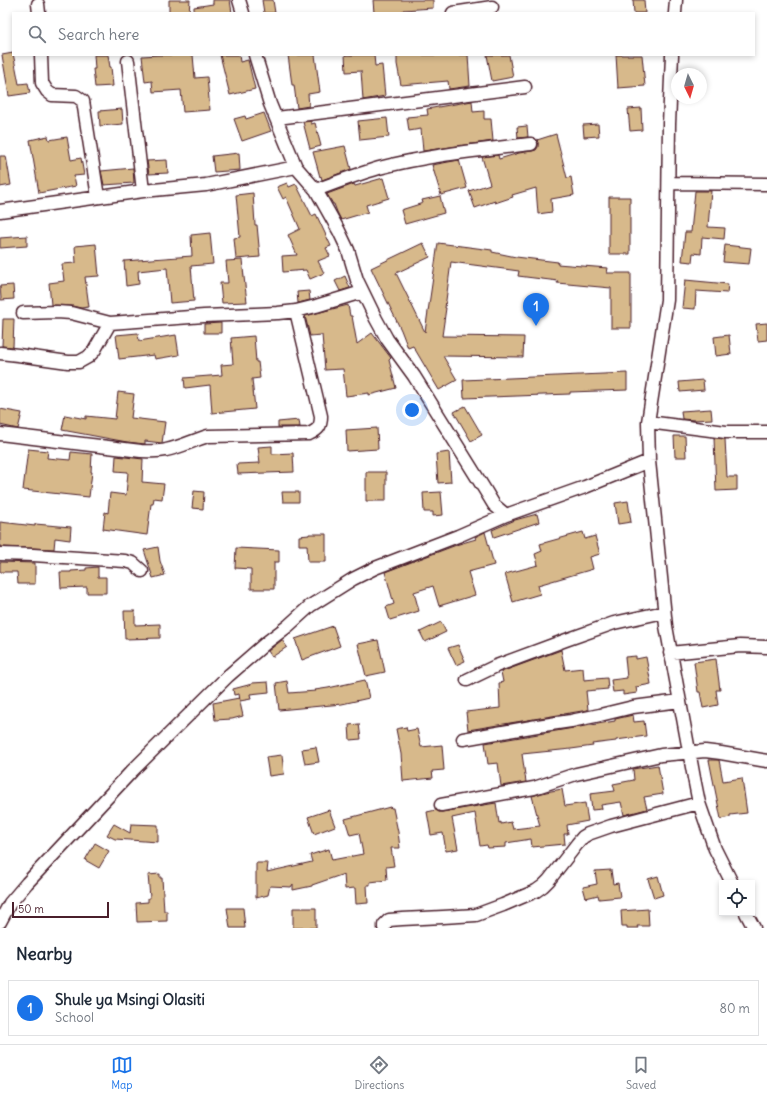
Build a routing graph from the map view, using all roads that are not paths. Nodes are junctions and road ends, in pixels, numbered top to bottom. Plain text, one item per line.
1 (239, 0) edge
2 (676, 0) edge
3 (492, 7) dead end
4 (243, 12) edge
5 (460, 12) edge
6 (676, 12) edge
7 (41, 56) edge
8 (256, 56) edge
9 (672, 56) edge
10 (128, 60) dead end
11 (525, 87) dead end
12 (277, 118) junction
13 (531, 144) dead end
14 (296, 167) junction
15 (669, 183) junction
16 (767, 184) edge
17 (316, 190) junction
18 (143, 191) junction
19 (98, 197) junction
20 (0, 211) edge
21 (362, 292) junction
22 (296, 311) junction
23 (23, 313) dead end
24 (110, 323) junction
25 (0, 353) edge
26 (648, 422) junction
27 (767, 432) edge
28 (0, 434) edge
29 (649, 461) junction
30 (506, 515) junction
31 (0, 554) edge
32 (142, 571) dead end
33 (664, 612) junction
34 (767, 647) edge
35 (670, 653) junction
36 (467, 680) dead end
37 (680, 701) junction
38 (463, 739) dead end
39 (690, 752) junction
40 (767, 761) edge
41 (699, 803) junction
42 (441, 805) dead end
43 (731, 880) edge
44 (748, 916) edge
45 (0, 922) edge
46 (384, 928) edge
47 (754, 928) edge

1 - 4 street
2 - 6 street
3 - 5 street
7 - 19 street
8 - 12 street
9 - 15 street
10 - 18 street
11 - 12 street
12 - 14 street
13 - 17 street
14 - 17 street
14 - 18 street
15 - 16 street
15 - 26 street
17 - 21 street
18 - 19 street
19 - 20 street
21 - 22 street
21 - 30 street
22 - 24 street
22 - 28 street
23 - 24 street
24 - 25 street
26 - 27 street
26 - 29 street
29 - 30 street
29 - 33 street
30 - 45 street
31 - 32 street
33 - 35 street
33 - 36 street
34 - 35 street
35 - 37 street
37 - 38 street
37 - 39 street
39 - 40 street
39 - 41 street
39 - 42 street
41 - 43 street
41 - 46 street
44 - 47 street

